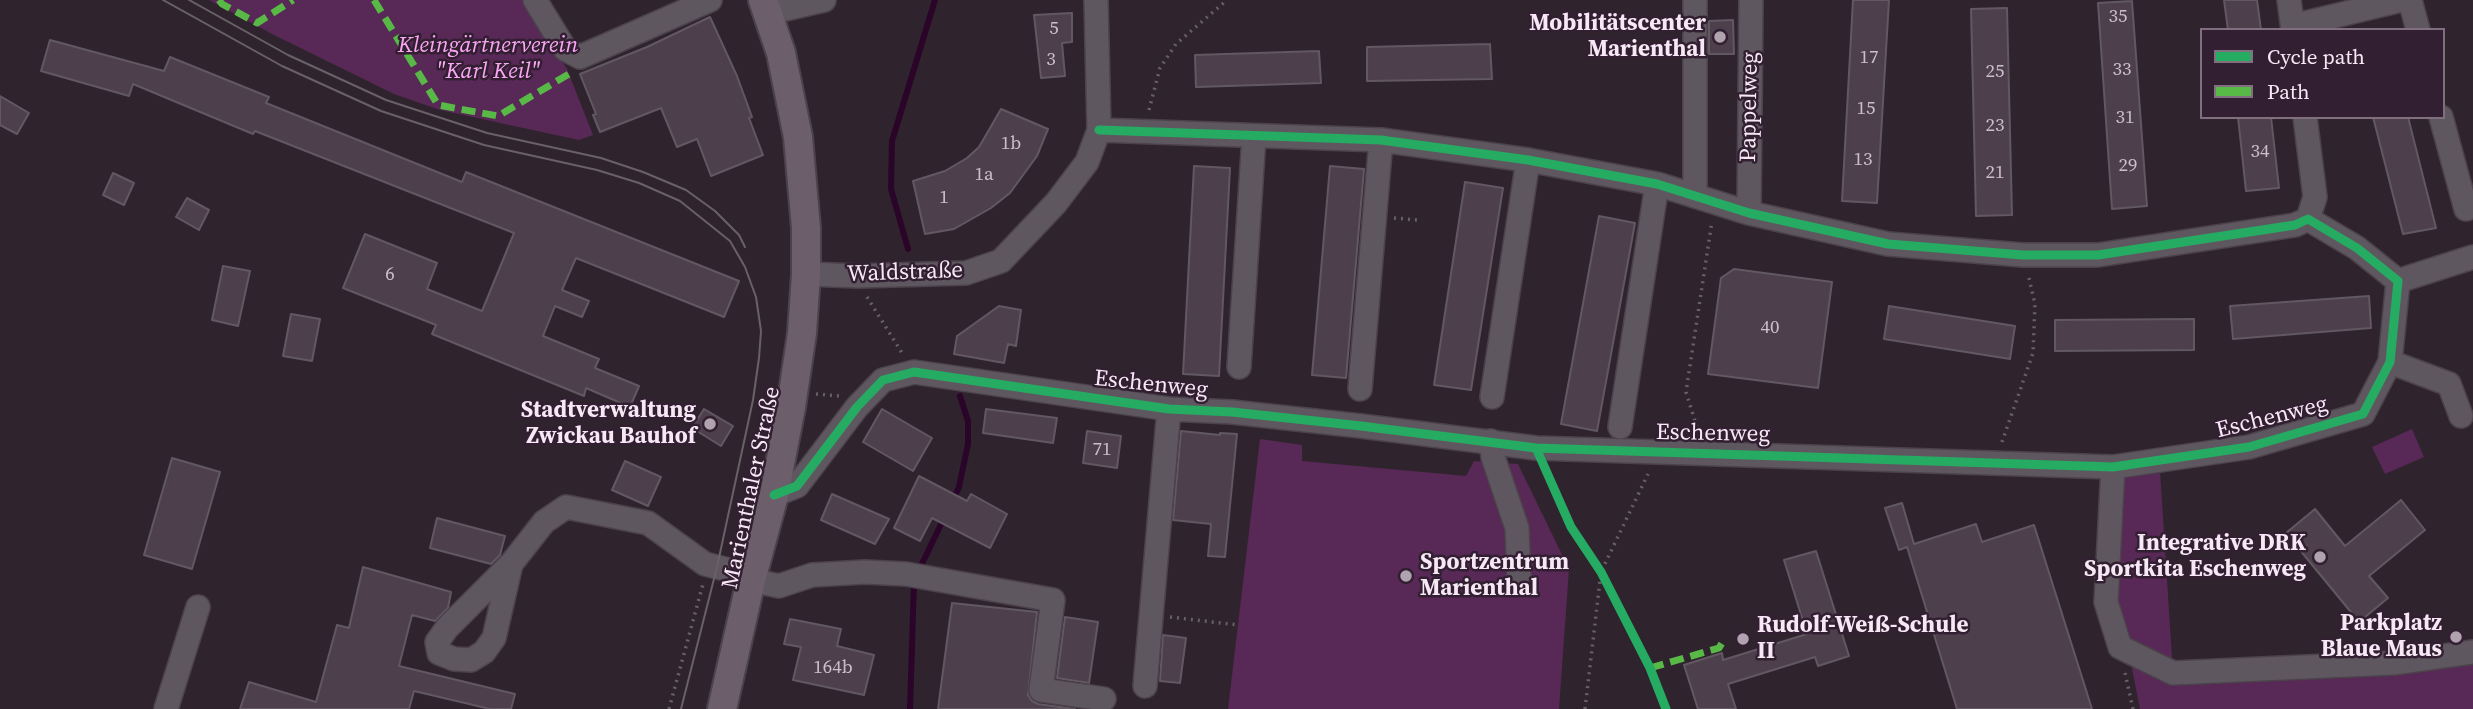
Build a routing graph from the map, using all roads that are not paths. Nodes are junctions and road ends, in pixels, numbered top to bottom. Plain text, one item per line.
1 (535, 0) edge
2 (710, 0) edge
3 (824, 0) edge
4 (1096, 0) edge
5 (1695, 0) edge
6 (1751, 0) edge
7 (2289, 0) edge
8 (2401, 0) edge
9 (2410, 0) edge
10 (766, 7) edge
11 (2293, 28) edge
12 (2417, 28) edge
13 (2305, 119) edge
14 (2442, 119) edge
15 (1098, 130) junction
16 (1254, 136) junction
17 (1381, 140) junction
18 (1528, 160) junction
19 (1657, 184) junction
20 (1705, 199) junction
21 (2466, 209) dead end
22 (1749, 213) junction
23 (2308, 219) junction
24 (2473, 257) edge
25 (806, 274) junction
26 (2398, 281) junction
27 (2390, 362) junction
28 (1239, 367) dead end
29 (1360, 388) dead end
30 (1492, 397) dead end
31 (1169, 409) junction
32 (2461, 416) dead end
33 (1620, 427) dead end
34 (1491, 441) junction
35 (2113, 467) junction
36 (774, 495) junction
37 (511, 564) dead end
38 (1518, 576) dead end
39 (752, 578) junction
40 (198, 607) dead end
41 (2473, 652) edge
42 (1145, 686) dead end
43 (1104, 698) dead end
44 (166, 709) edge
45 (722, 709) edge

1 - 2 street
3 - 10 street
4 - 15 street, Waldstraße
5 - 20 street
6 - 22 street, Pappelweg
7 - 11 street
8 - 11 street
9 - 12 street
10 - 25 main road, Marienthaler Straße
13 - 23 street
14 - 21 street
15 - 16 street
15 - 25 street, Waldstraße
16 - 17 street
16 - 28 street, Eschenweg
17 - 18 street
17 - 29 street
18 - 19 street
18 - 30 street
19 - 20 street
19 - 33 street
20 - 22 street
22 - 23 street
23 - 26 street
24 - 26 street
25 - 36 main road, Marienthaler Straße
26 - 27 street, Eschenweg
27 - 32 street
27 - 35 street, Eschenweg
31 - 34 street, Eschenweg
31 - 36 street, Eschenweg
31 - 42 street
34 - 35 street, Eschenweg
34 - 38 street
35 - 41 street
36 - 39 main road, Marienthaler Straße
37 - 39 street
39 - 43 street
39 - 45 main road, Marienthaler Straße
40 - 44 street

